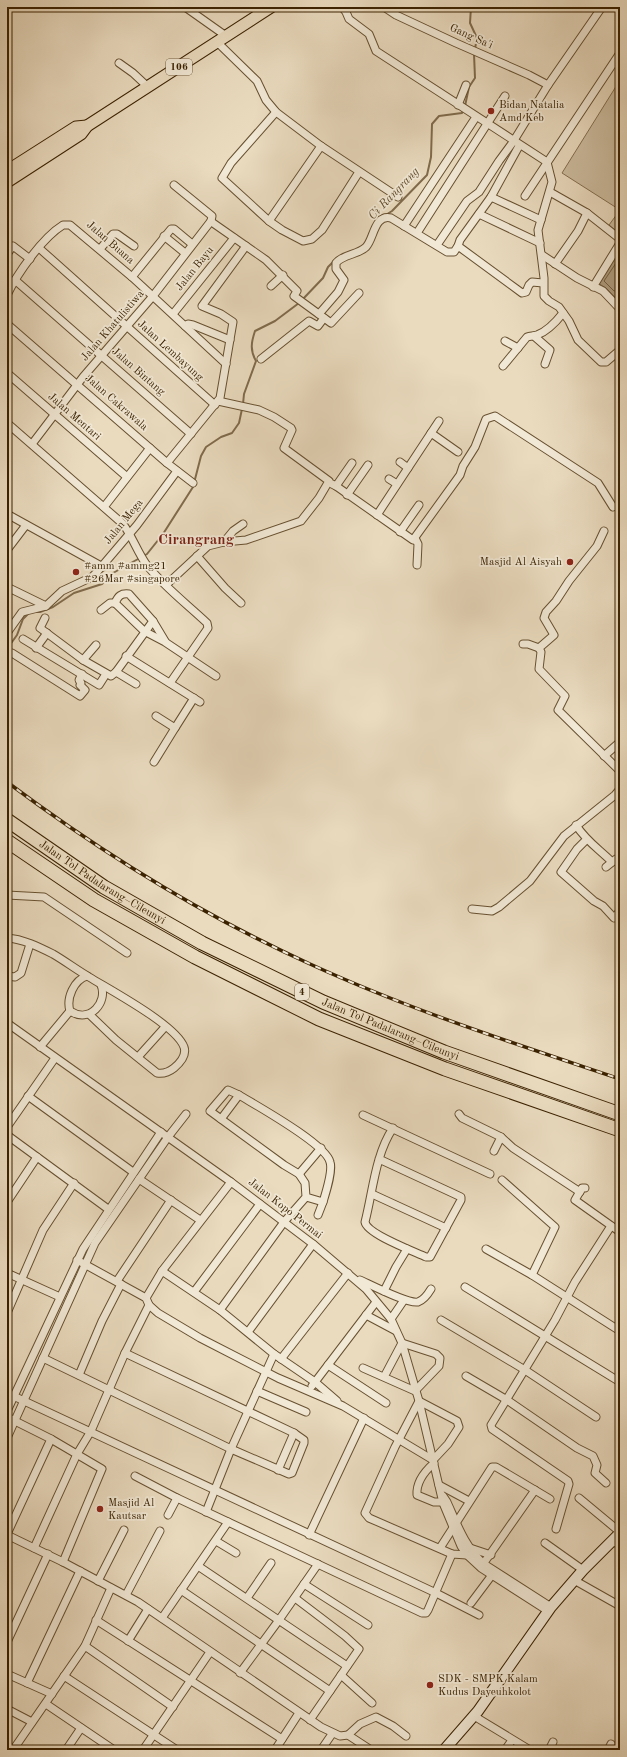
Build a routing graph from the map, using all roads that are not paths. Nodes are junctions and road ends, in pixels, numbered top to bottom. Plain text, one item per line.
1 (185, 7) edge
2 (342, 7) edge
3 (384, 7) edge
4 (602, 7) edge
5 (267, 8) edge
6 (221, 39) junction
7 (620, 53) edge
8 (118, 63) dead end
9 (466, 85) dead end
10 (548, 86) junction
11 (148, 87) junction
12 (505, 96) dead end
13 (458, 105) junction
14 (276, 112) junction
15 (474, 115) junction
16 (485, 122) junction
17 (87, 126) junction
18 (516, 144) junction
19 (321, 146) junction
20 (26, 159) junction
21 (7, 161) edge
22 (547, 162) junction
23 (7, 171) edge
24 (359, 172) junction
25 (7, 182) edge
26 (174, 185) dead end
27 (550, 192) junction
28 (525, 196) dead end
29 (398, 197) dead end
30 (491, 197) junction
31 (587, 213) junction
32 (479, 214) junction
33 (269, 220) junction
34 (540, 220) junction
35 (211, 221) junction
36 (404, 226) junction
37 (417, 233) junction
38 (164, 236) junction
39 (234, 238) junction
40 (620, 239) edge
41 (540, 243) junction
42 (620, 243) edge
43 (192, 244) junction
44 (437, 245) junction
45 (134, 246) dead end
46 (246, 246) junction
47 (458, 246) junction
48 (39, 248) junction
49 (100, 249) junction
50 (185, 253) junction
51 (7, 254) edge
52 (542, 255) junction
53 (30, 259) junction
54 (556, 264) junction
55 (283, 275) junction
56 (132, 277) junction
57 (15, 280) junction
58 (543, 283) junction
59 (271, 286) dead end
60 (593, 287) junction
61 (359, 293) dead end
62 (7, 295) edge
63 (153, 296) junction
64 (620, 309) edge
65 (563, 313) junction
66 (173, 314) junction
67 (322, 316) junction
68 (7, 324) edge
69 (185, 326) junction
70 (127, 327) junction
71 (534, 336) junction
72 (230, 340) junction
73 (505, 341) dead end
74 (518, 348) junction
75 (620, 350) edge
76 (102, 355) junction
77 (261, 359) dead end
78 (226, 364) junction
79 (545, 364) dead end
80 (503, 366) dead end
81 (7, 373) edge
82 (78, 385) junction
83 (217, 403) junction
84 (55, 415) junction
85 (439, 421) dead end
86 (7, 423) edge
87 (431, 433) junction
88 (191, 434) junction
89 (32, 444) junction
90 (150, 448) junction
91 (458, 452) dead end
92 (400, 462) dead end
93 (167, 463) junction
94 (352, 463) dead end
95 (368, 465) dead end
96 (408, 468) junction
97 (177, 471) junction
98 (127, 477) junction
99 (389, 479) dead end
100 (329, 481) junction
101 (193, 483) dead end
102 (398, 484) junction
103 (336, 486) junction
104 (347, 495) junction
105 (419, 505) dead end
106 (104, 506) junction
107 (613, 507) dead end
108 (7, 514) edge
109 (377, 515) junction
110 (123, 524) junction
111 (243, 524) dead end
112 (26, 525) junction
113 (137, 525) junction
114 (604, 531) dead end
115 (400, 532) junction
116 (130, 534) junction
117 (415, 538) junction
118 (224, 542) junction
119 (7, 550) edge
120 (197, 556) junction
121 (417, 565) dead end
122 (103, 566) junction
123 (166, 584) junction
124 (7, 587) edge
125 (115, 603) junction
126 (241, 603) dead end
127 (46, 606) junction
128 (101, 610) dead end
129 (45, 618) dead end
130 (153, 621) junction
131 (144, 631) junction
132 (7, 633) edge
133 (46, 633) junction
134 (23, 639) dead end
135 (165, 642) junction
136 (522, 644) dead end
137 (96, 645) dead end
138 (36, 648) junction
139 (540, 648) junction
140 (12, 653) dead end
141 (126, 656) junction
142 (187, 658) junction
143 (83, 660) junction
144 (116, 672) junction
145 (82, 674) junction
146 (106, 674) junction
147 (216, 676) dead end
148 (170, 683) junction
149 (136, 684) dead end
150 (156, 716) dead end
151 (175, 728) junction
152 (620, 742) edge
153 (604, 756) junction
154 (154, 762) dead end
155 (620, 771) edge
156 (620, 790) edge
157 (7, 820) edge
158 (576, 825) junction
159 (586, 840) junction
160 (7, 841) edge
161 (615, 863) edge
162 (7, 896) edge
163 (472, 908) dead end
164 (620, 911) edge
165 (7, 938) edge
166 (30, 944) junction
167 (127, 953) dead end
168 (7, 976) edge
169 (87, 976) junction
170 (102, 985) junction
171 (70, 1011) junction
172 (90, 1015) junction
173 (7, 1023) edge
174 (165, 1027) junction
175 (40, 1047) junction
176 (138, 1057) junction
177 (55, 1058) junction
178 (239, 1095) junction
179 (28, 1096) junction
180 (186, 1114) dead end
181 (459, 1114) dead end
182 (620, 1114) edge
183 (363, 1115) dead end
184 (221, 1119) junction
185 (7, 1127) edge
186 (393, 1128) junction
187 (620, 1130) edge
188 (7, 1135) edge
189 (164, 1135) junction
190 (501, 1137) junction
191 (321, 1148) junction
192 (494, 1151) dead end
193 (37, 1157) junction
194 (379, 1159) junction
195 (133, 1172) junction
196 (299, 1174) junction
197 (490, 1174) dead end
198 (139, 1179) junction
199 (502, 1180) dead end
200 (231, 1182) junction
201 (74, 1184) junction
202 (372, 1194) junction
203 (306, 1197) junction
204 (171, 1200) junction
205 (7, 1202) edge
206 (323, 1202) junction
207 (260, 1204) junction
208 (108, 1209) junction
209 (318, 1215) dead end
210 (200, 1220) junction
211 (284, 1222) junction
212 (611, 1226) junction
213 (446, 1228) junction
214 (620, 1232) edge
215 (313, 1244) junction
216 (407, 1249) junction
217 (486, 1249) dead end
218 (81, 1262) junction
219 (162, 1271) junction
220 (7, 1272) edge
221 (532, 1275) junction
222 (351, 1276) junction
223 (22, 1279) junction
224 (119, 1282) junction
225 (465, 1287) dead end
226 (431, 1289) dead end
227 (384, 1291) junction
228 (194, 1292) junction
229 (60, 1297) junction
230 (146, 1298) junction
231 (568, 1298) junction
232 (404, 1300) junction
233 (376, 1302) junction
234 (149, 1305) junction
235 (220, 1310) junction
236 (7, 1313) edge
237 (366, 1315) junction
238 (391, 1319) junction
239 (441, 1320) dead end
240 (396, 1331) junction
241 (620, 1331) edge
242 (248, 1332) junction
243 (545, 1336) junction
244 (402, 1343) junction
245 (125, 1353) junction
246 (274, 1354) junction
247 (43, 1358) junction
248 (282, 1359) junction
249 (328, 1365) junction
250 (363, 1368) dead end
251 (525, 1370) junction
252 (266, 1372) junction
253 (79, 1375) junction
254 (466, 1376) dead end
255 (384, 1377) junction
256 (315, 1382) junction
257 (620, 1382) edge
258 (108, 1390) junction
259 (257, 1391) junction
260 (308, 1391) junction
261 (415, 1391) junction
262 (7, 1393) edge
263 (19, 1398) junction
264 (507, 1400) junction
265 (419, 1402) junction
266 (386, 1403) dead end
267 (343, 1406) junction
268 (7, 1411) edge
269 (249, 1411) junction
270 (306, 1412) dead end
271 (596, 1417) dead end
272 (364, 1418) junction
273 (10, 1419) edge
274 (91, 1431) junction
275 (294, 1433) junction
276 (7, 1438) edge
277 (51, 1438) junction
278 (399, 1439) junction
279 (231, 1449) junction
280 (78, 1454) junction
281 (433, 1461) junction
282 (278, 1470) junction
283 (135, 1476) dead end
284 (606, 1483) dead end
285 (439, 1484) junction
286 (535, 1490) junction
287 (214, 1491) junction
288 (178, 1498) junction
289 (580, 1498) dead end
290 (550, 1499) dead end
291 (445, 1502) junction
292 (470, 1502) junction
293 (206, 1512) junction
294 (168, 1515) dead end
295 (228, 1522) junction
296 (454, 1525) junction
297 (556, 1529) dead end
298 (124, 1530) dead end
299 (160, 1531) dead end
300 (7, 1534) edge
301 (309, 1535) junction
302 (618, 1538) edge
303 (216, 1541) junction
304 (546, 1543) dead end
305 (464, 1546) junction
306 (34, 1548) junction
307 (440, 1548) junction
308 (236, 1553) dead end
309 (48, 1554) junction
310 (452, 1554) junction
311 (467, 1555) junction
312 (490, 1555) junction
313 (63, 1562) junction
314 (271, 1563) dead end
315 (318, 1564) junction
316 (198, 1566) junction
317 (482, 1566) junction
318 (583, 1570) junction
319 (80, 1571) junction
320 (492, 1575) junction
321 (502, 1579) junction
322 (574, 1580) junction
323 (98, 1581) junction
324 (304, 1584) junction
325 (111, 1588) junction
326 (180, 1590) junction
327 (436, 1593) junction
328 (126, 1595) junction
329 (247, 1598) junction
330 (294, 1598) junction
331 (470, 1603) dead end
332 (620, 1606) edge
333 (148, 1609) junction
334 (549, 1609) junction
335 (479, 1615) dead end
336 (162, 1618) junction
337 (96, 1620) junction
338 (280, 1620) junction
339 (368, 1625) dead end
340 (128, 1641) junction
341 (7, 1642) edge
342 (262, 1644) junction
343 (85, 1646) junction
344 (210, 1652) junction
345 (620, 1657) edge
346 (620, 1662) edge
347 (347, 1666) junction
348 (240, 1673) junction
349 (7, 1674) edge
350 (341, 1675) junction
351 (64, 1676) junction
352 (191, 1680) junction
353 (27, 1683) junction
354 (330, 1691) junction
355 (52, 1694) junction
356 (372, 1703) dead end
357 (46, 1704) junction
358 (173, 1707) junction
359 (7, 1710) edge
360 (299, 1713) junction
361 (474, 1716) junction
362 (310, 1720) junction
363 (32, 1722) junction
364 (81, 1728) junction
365 (332, 1734) junction
366 (153, 1735) junction
367 (348, 1735) junction
368 (406, 1736) dead end
369 (282, 1739) junction
370 (512, 1740) junction
371 (553, 1742) dead end
372 (13, 1750) edge
373 (66, 1750) edge
374 (114, 1750) edge
375 (143, 1750) edge
376 (177, 1750) edge
377 (275, 1750) edge
378 (321, 1750) edge
379 (370, 1750) edge
380 (444, 1750) edge
381 (505, 1750) edge
382 (530, 1750) edge
383 (549, 1750) edge

1 - 6 street
2 - 13 street
3 - 10 street, Gang Sa'i
4 - 10 street
5 - 6 main road, 106
6 - 11 main road, 106
6 - 14 street
7 - 22 street
8 - 11 street
9 - 13 street
10 - 18 street
11 - 17 main road, 106
12 - 16 street
13 - 15 street
14 - 19 street
14 - 33 street
15 - 16 street
15 - 36 street
16 - 18 street
16 - 37 street
17 - 20 main road, 106
17 - 25 main road, 106
18 - 22 street
18 - 30 street
18 - 44 street
19 - 24 street
19 - 33 street
20 - 21 main road
20 - 23 main road, 106
22 - 27 street
22 - 28 street
24 - 29 street
24 - 33 street
26 - 35 street
27 - 31 street
27 - 34 street
30 - 32 street
30 - 34 street
31 - 40 street
31 - 54 street
32 - 41 street
32 - 47 street
34 - 41 street
35 - 39 street
35 - 43 street, Jalan Khatulistiwa
36 - 37 street
36 - 67 street
37 - 44 street
38 - 43 street
38 - 50 street
38 - 56 street
39 - 46 street
39 - 66 street, Jalan Bayu
41 - 52 street
42 - 60 street
43 - 50 street, Jalan Khatulistiwa
44 - 47 street
45 - 49 street
46 - 55 street
46 - 72 street
47 - 58 street
48 - 49 street, Jalan Buana
48 - 53 street, Jalan Buana
48 - 70 street, Jalan Lembayung
49 - 56 street, Jalan Buana
50 - 63 street, Jalan Khatulistiwa
51 - 53 street
52 - 54 street
52 - 58 street
53 - 57 street, Jalan Buana
54 - 60 street
55 - 59 street
55 - 67 street
56 - 63 street, Jalan Buana
57 - 62 street, Jalan Buana
57 - 76 street, Jalan Bintang
58 - 65 street
60 - 64 street
61 - 67 street
63 - 66 street, Jalan Buana
63 - 70 street, Jalan Khatulistiwa
65 - 71 street
65 - 75 street
66 - 69 street, Jalan Buana
67 - 77 street
68 - 82 street, Jalan Cakrawala
69 - 72 street
69 - 78 street, Jalan Buana
70 - 76 street, Jalan Khatulistiwa
70 - 83 street, Jalan Lembayung
71 - 74 street
71 - 79 street
72 - 78 street
73 - 74 street
74 - 80 street
76 - 82 street, Jalan Khatulistiwa
76 - 88 street, Jalan Bintang
78 - 83 street
81 - 84 street, Jalan Mentari
82 - 84 street, Jalan Khatulistiwa
82 - 90 street, Jalan Cakrawala
83 - 88 street
83 - 100 street
84 - 89 street, Jalan Khatulistiwa
84 - 98 street, Jalan Mentari
85 - 87 street
86 - 89 street
87 - 91 street
87 - 96 street
88 - 93 street
89 - 106 street
90 - 93 street, Jalan Cakrawala
90 - 98 street
92 - 96 street
93 - 97 street, Jalan Cakrawala
94 - 103 street
95 - 104 street
96 - 102 street
97 - 101 street, Jalan Cakrawala
97 - 113 street, Jalan Mega
98 - 106 street
99 - 102 street
100 - 103 street
100 - 118 street
102 - 109 street
103 - 104 street
104 - 109 street
105 - 115 street
106 - 110 street
107 - 117 street
108 - 112 street
109 - 115 street
110 - 113 street
110 - 116 street
111 - 118 street
112 - 119 street
112 - 122 street
113 - 116 street, Jalan Mega
114 - 139 street
115 - 117 street
116 - 122 street, Jalan Mega
116 - 123 street
117 - 121 street
118 - 120 street
120 - 123 street
120 - 126 street
122 - 127 street, Jalan Mega
123 - 142 street
124 - 127 street
125 - 128 street
125 - 130 street
125 - 131 street
127 - 132 street, Jalan Mega
129 - 133 street
130 - 131 street
130 - 135 street
131 - 135 street
131 - 141 street
133 - 138 street
133 - 143 street
134 - 138 street
135 - 142 street
136 - 139 street
137 - 143 street
138 - 145 street
139 - 153 street
140 - 145 street
141 - 144 street
141 - 148 street
142 - 147 street
142 - 148 street
143 - 146 street
144 - 146 street
144 - 149 street
145 - 146 street
148 - 151 street
150 - 151 street
151 - 154 street
152 - 153 street
153 - 155 street
156 - 158 street
157 - 182 highway, Jalan Tol Padalarang–Cileunyi / 4
158 - 159 street
158 - 163 street
159 - 161 street
159 - 164 street
160 - 187 highway, Jalan Tol Padalarang–Cileunyi / 4
162 - 167 street
165 - 166 street
166 - 168 street
166 - 169 street
169 - 170 street
169 - 171 street
170 - 172 street
170 - 174 street
171 - 172 street
171 - 175 street
172 - 176 street
173 - 175 street, Jalan Kopo Permai
174 - 176 street
174 - 176 street
175 - 177 street, Jalan Kopo Permai
177 - 179 street
177 - 189 street, Jalan Kopo Permai
178 - 184 street
178 - 184 street
178 - 191 street
179 - 185 street
179 - 195 street
180 - 189 street
181 - 190 street
183 - 186 street
184 - 196 street
186 - 194 street
186 - 197 street
188 - 193 street
189 - 195 street
189 - 198 street
189 - 200 street, Jalan Kopo Permai
190 - 192 street
190 - 212 street
191 - 196 street
191 - 206 street
193 - 201 street
193 - 205 street
194 - 202 street
194 - 213 street
195 - 208 street
196 - 203 street
198 - 204 street
198 - 218 street
199 - 221 street
200 - 207 street, Jalan Kopo Permai
200 - 210 street
201 - 208 street
201 - 223 street
202 - 213 street
202 - 216 street
203 - 206 street
203 - 211 street
204 - 210 street
204 - 224 street
206 - 209 street
207 - 211 street, Jalan Kopo Permai
207 - 228 street
208 - 218 street
210 - 219 street
211 - 215 street, Jalan Kopo Permai
211 - 235 street
212 - 214 street
212 - 231 street
213 - 216 street
215 - 222 street, Jalan Kopo Permai
215 - 242 street
216 - 227 street
217 - 221 street
218 - 224 street
218 - 229 street
218 - 247 street
219 - 228 street
219 - 230 street
220 - 223 street
221 - 231 street
222 - 227 street
222 - 233 street, Jalan Kopo Permai
222 - 248 street
223 - 229 street
223 - 236 street
224 - 230 street
224 - 253 street
225 - 243 street
226 - 232 street
227 - 232 street
228 - 235 street
229 - 263 street
230 - 234 street
231 - 241 street
231 - 243 street
232 - 238 street
233 - 237 street
233 - 238 street, Jalan Kopo Permai
234 - 245 street
234 - 252 street
235 - 242 street
237 - 240 street
237 - 249 street
238 - 240 street, Jalan Kopo Permai
239 - 251 street
240 - 244 street, Jalan Kopo Permai
242 - 246 street
243 - 251 street
243 - 257 street
244 - 255 street
244 - 261 street, Jalan Kopo Permai
244 - 261 street
245 - 258 street
245 - 269 street
246 - 248 street
246 - 252 street
247 - 253 street
247 - 263 street
248 - 256 street
249 - 256 street
249 - 266 street
250 - 255 street
251 - 264 street
251 - 271 street
252 - 259 street
252 - 260 street
253 - 258 street
254 - 264 street
255 - 261 street
256 - 260 street
256 - 267 street
258 - 274 street
258 - 279 street
259 - 269 street
259 - 270 street
260 - 267 street
261 - 265 street, Jalan Kopo Permai
262 - 263 street
263 - 268 street
263 - 273 street
263 - 274 street
264 - 284 street
264 - 297 street
265 - 278 street
265 - 281 street, Jalan Kopo Permai
265 - 281 street
267 - 272 street
269 - 275 street
269 - 279 street
272 - 278 street
272 - 301 street
273 - 276 street
273 - 277 street
274 - 280 street
274 - 287 street
275 - 282 street
275 - 282 street
277 - 280 street
277 - 300 street
278 - 281 street
278 - 307 street
279 - 282 street
279 - 287 street
280 - 306 street
280 - 313 street
281 - 285 street, Jalan Kopo Permai
281 - 291 street
283 - 288 street
285 - 291 street, Jalan Kopo Permai
285 - 292 street
286 - 290 street
286 - 292 street
286 - 312 street
287 - 293 street
287 - 301 street
288 - 293 street
288 - 294 street
289 - 302 street
291 - 296 street, Jalan Kopo Permai
292 - 296 street
293 - 295 street
295 - 303 street
295 - 315 street
296 - 305 street, Jalan Kopo Permai
296 - 307 street
298 - 323 street
299 - 328 street
300 - 306 street
301 - 327 street
302 - 318 main road
303 - 308 street
303 - 316 street
304 - 318 street
305 - 311 street, Jalan Kopo Permai
305 - 312 street
305 - 317 street, Jalan Kopo Permai
306 - 309 street
307 - 310 street
309 - 313 street
309 - 341 street
310 - 311 street
310 - 327 street
311 - 317 street, Jalan Kopo Permai
312 - 317 street
313 - 319 street
314 - 329 street
315 - 324 street
315 - 327 street
316 - 326 street
316 - 329 street
317 - 320 street, Jalan Kopo Permai
317 - 321 street, Jalan Kopo Permai
318 - 322 main road
319 - 323 street
319 - 353 street
320 - 321 street, Jalan Kopo Permai
320 - 331 street
321 - 334 street, Jalan Kopo Permai
322 - 332 street
322 - 334 main road
323 - 325 street
324 - 330 street
324 - 339 street
325 - 328 street
325 - 337 street
326 - 336 street
326 - 342 street
327 - 335 street
328 - 333 street
329 - 338 street
330 - 338 street
330 - 347 street
333 - 336 street
333 - 340 street
334 - 361 main road
336 - 344 street
337 - 340 street
337 - 343 street
338 - 342 street
338 - 347 street
340 - 352 street
342 - 348 street
342 - 354 street
343 - 351 street
343 - 358 street
344 - 348 street
344 - 352 street
345 - 346 street
347 - 350 street
348 - 360 street
349 - 353 street
350 - 354 street
350 - 356 street
351 - 355 street
351 - 366 street
352 - 358 street
352 - 369 street
353 - 355 street
354 - 362 street
355 - 357 street
357 - 363 street
357 - 364 street
358 - 366 street
359 - 363 street
360 - 362 street
360 - 369 street
361 - 370 street
361 - 380 main road
362 - 365 street
363 - 372 street
364 - 373 street
364 - 374 street
365 - 367 street
365 - 378 street
366 - 375 street
366 - 376 street
367 - 368 street
367 - 379 street
369 - 377 street
370 - 381 street
370 - 382 street
371 - 383 street

